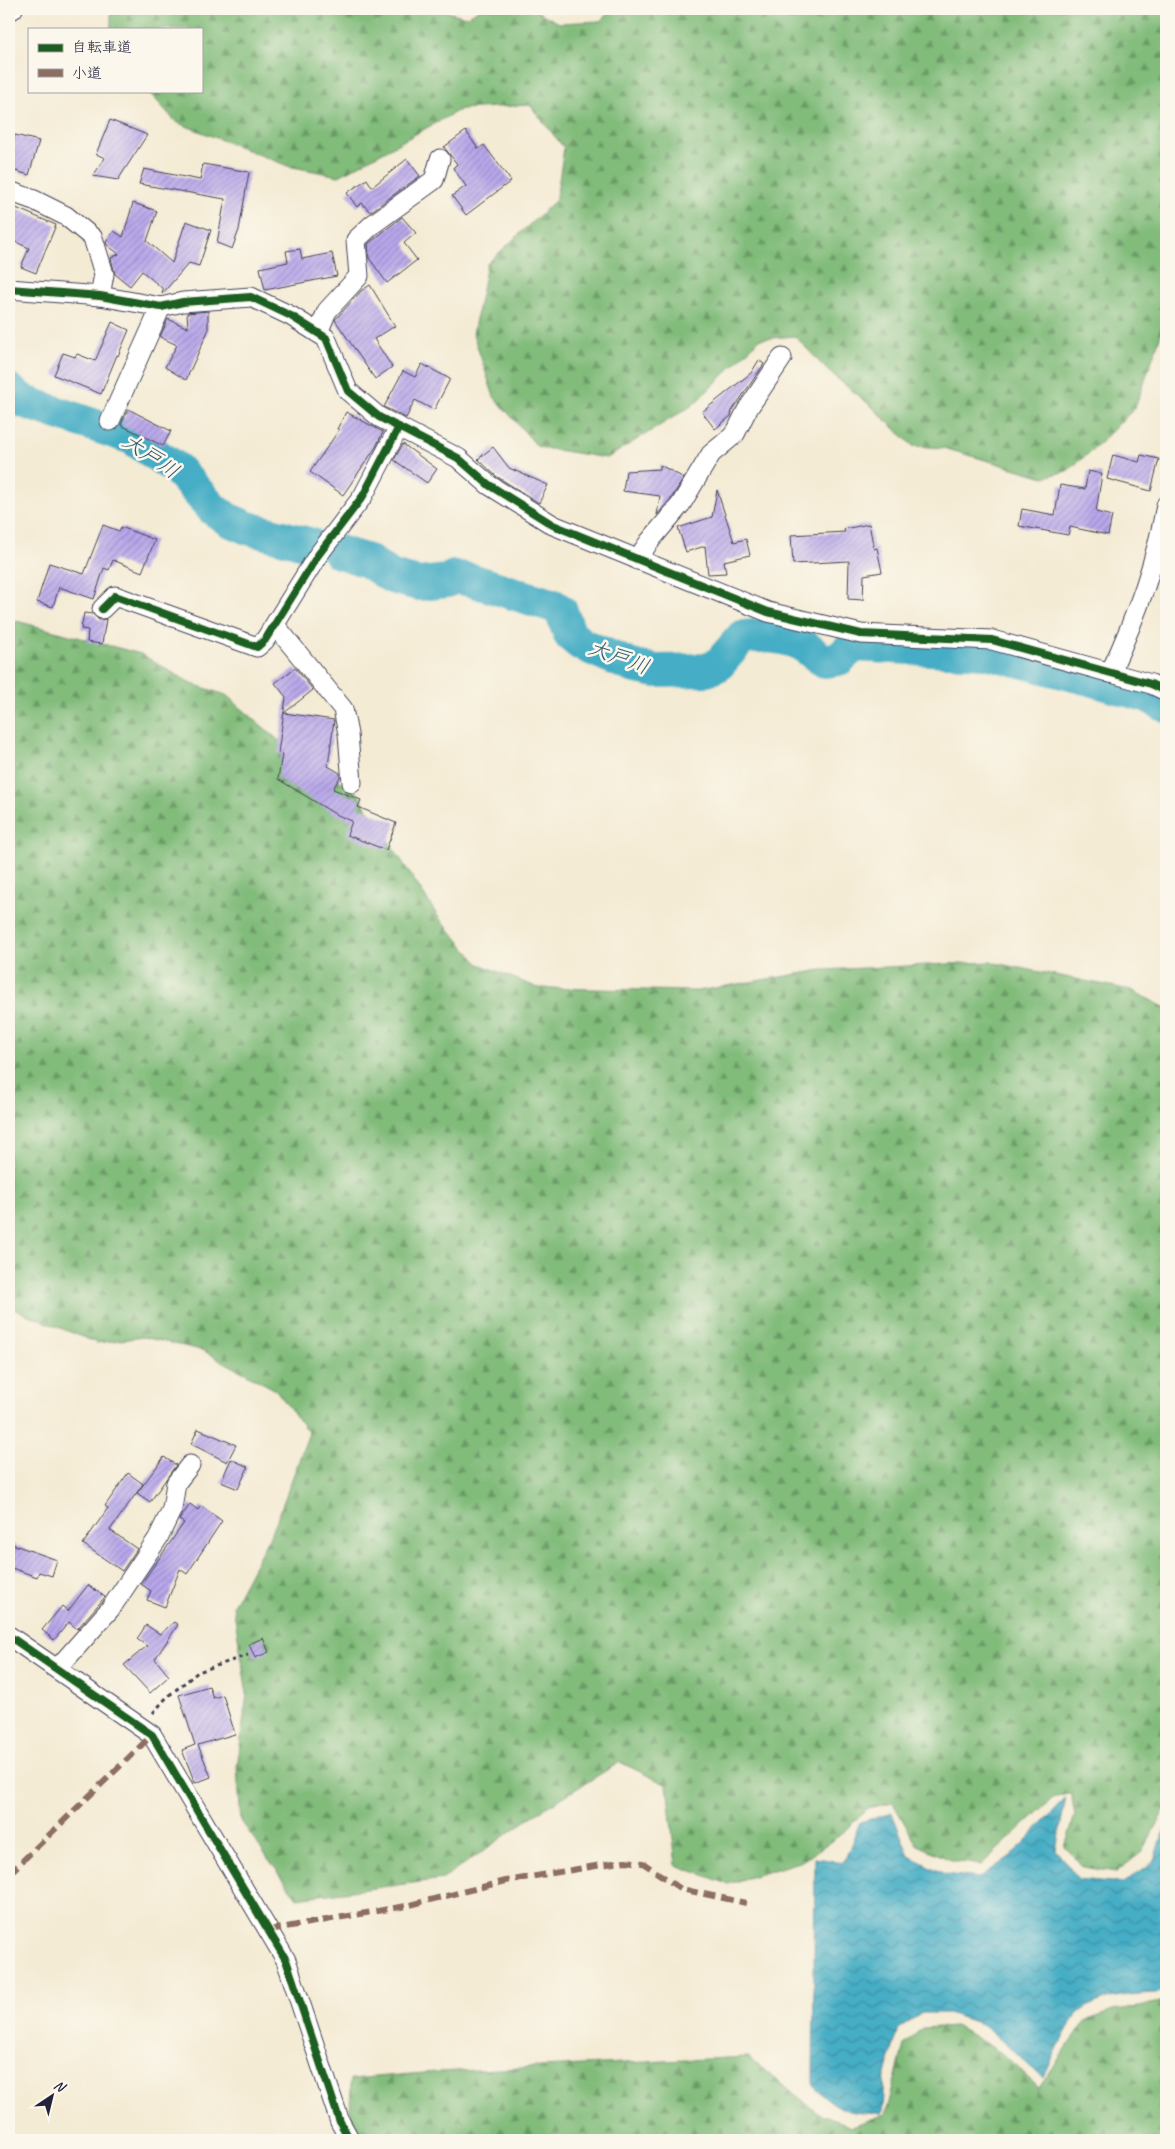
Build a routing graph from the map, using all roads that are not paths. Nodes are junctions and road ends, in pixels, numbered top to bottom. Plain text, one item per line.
1 (12, 9) edge
2 (9, 11) edge
3 (440, 159) dead end
4 (9, 191) edge
5 (9, 288) edge
6 (100, 296) junction
7 (160, 307) junction
8 (318, 333) junction
9 (782, 358) dead end
10 (110, 422) dead end
11 (399, 427) junction
12 (1166, 505) edge
13 (637, 560) junction
14 (102, 609) dead end
15 (275, 625) junction
16 (1110, 673) junction
17 (1166, 691) edge
18 (352, 783) dead end
19 (190, 1465) dead end
20 (9, 1636) edge
21 (58, 1669) junction
22 (350, 2140) edge

1 - 2 street
3 - 8 street
4 - 6 street
5 - 6 street
6 - 7 street
7 - 8 street
7 - 10 street
8 - 11 street
9 - 13 street
11 - 13 street
11 - 15 street
12 - 16 street
13 - 16 street
14 - 15 street
15 - 18 street
16 - 17 street
19 - 21 street
20 - 21 street
21 - 22 street

